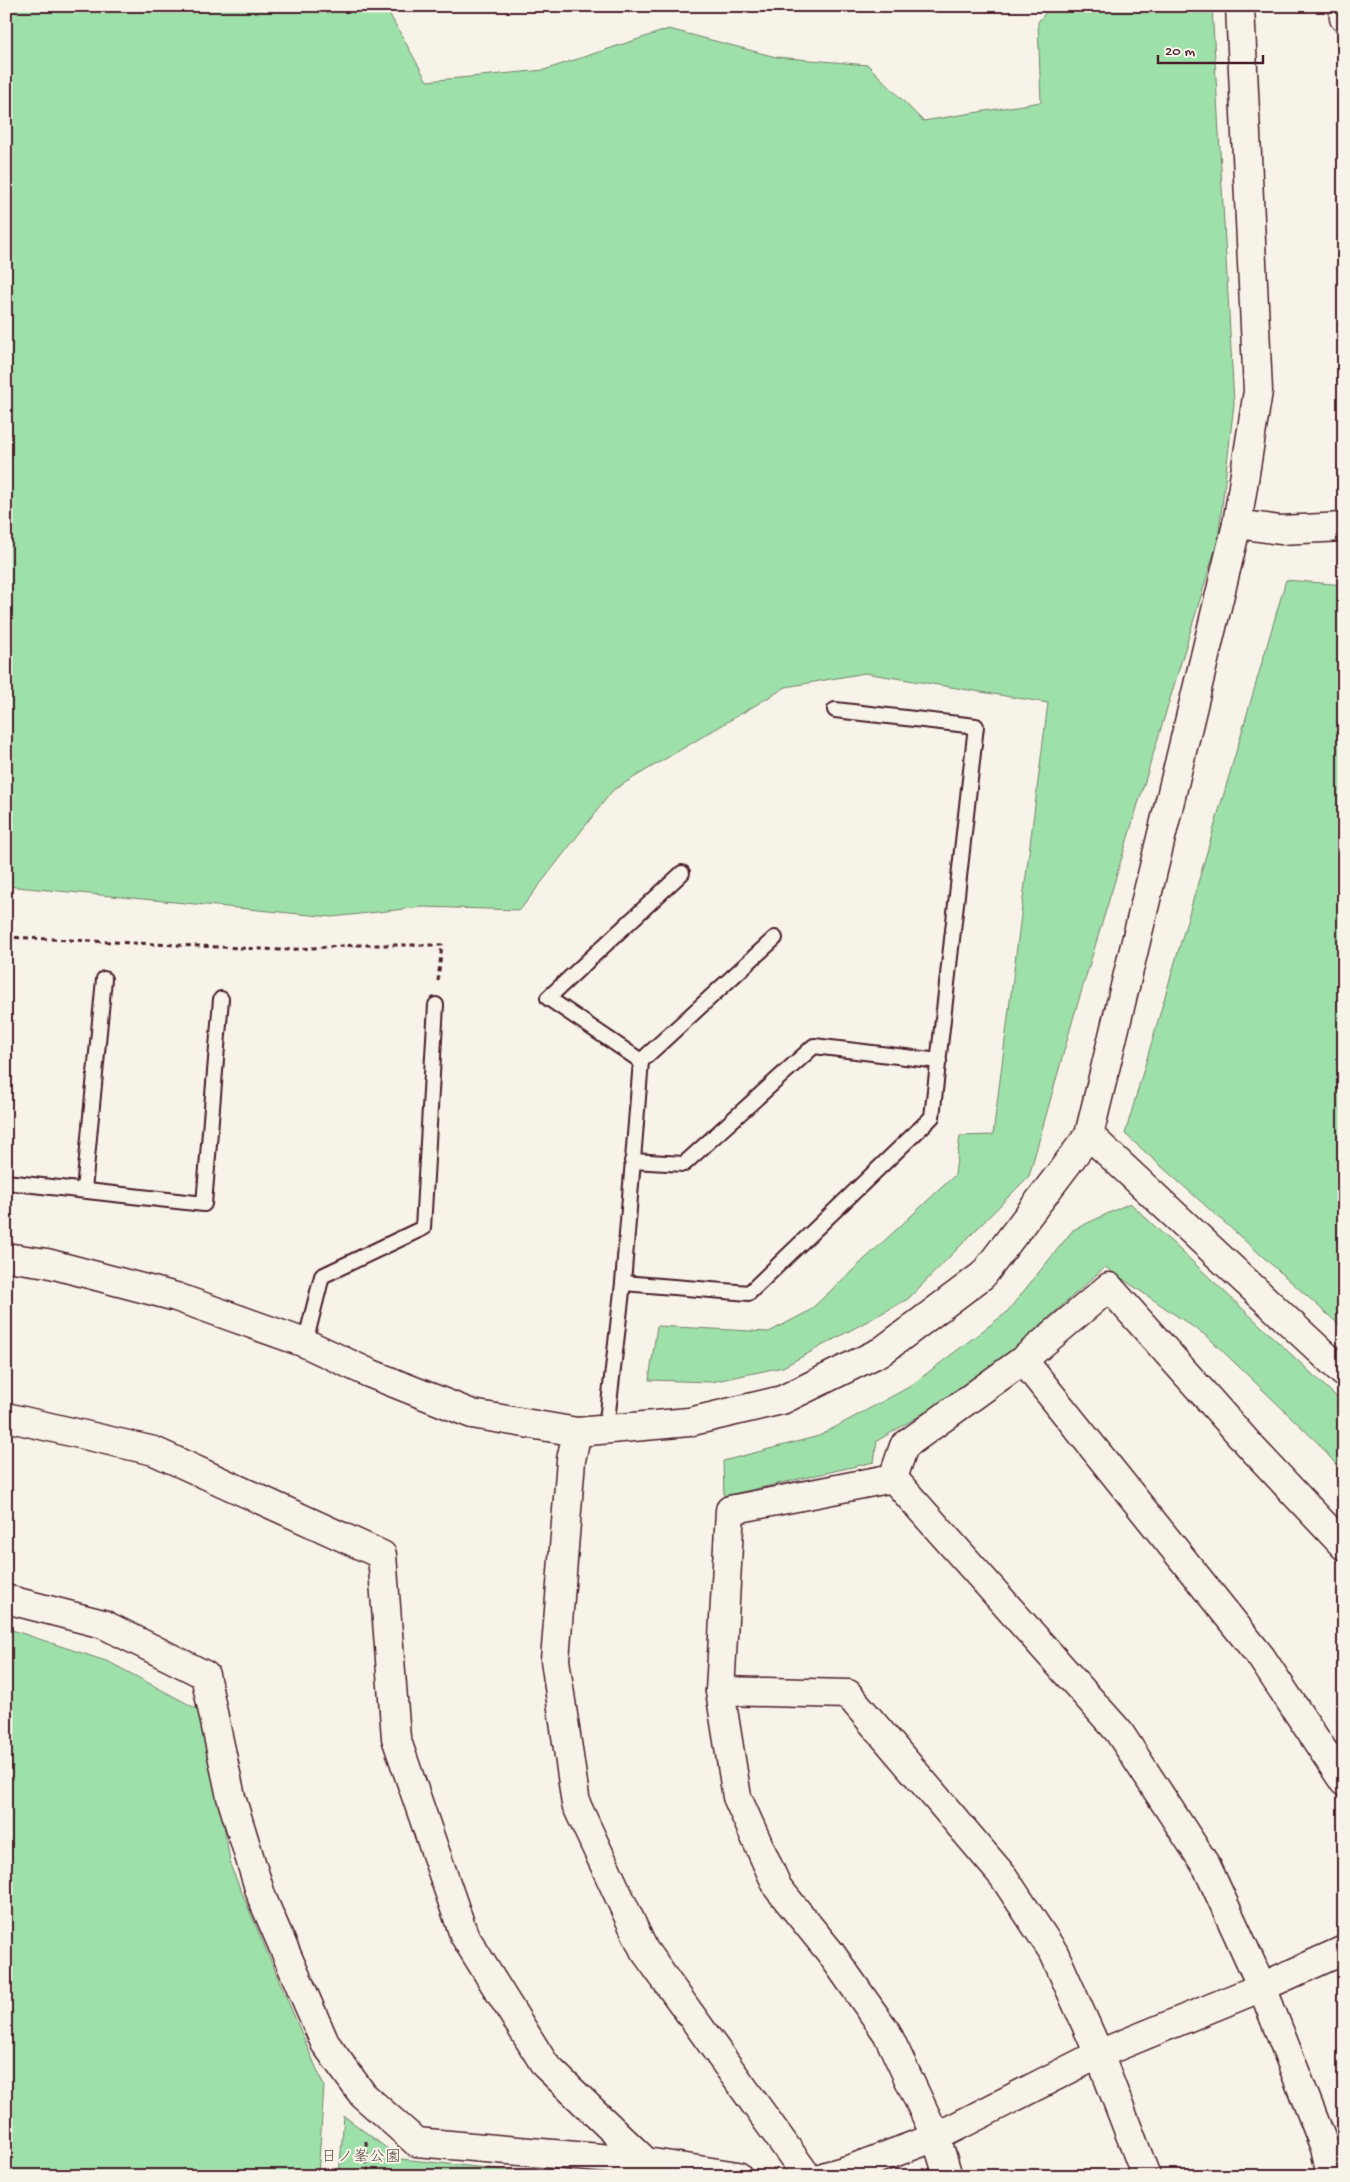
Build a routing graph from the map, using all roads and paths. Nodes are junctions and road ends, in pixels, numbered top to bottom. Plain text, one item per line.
1 (1240, 6) edge
2 (1343, 6) edge
3 (1344, 18) edge
4 (1237, 524) junction
5 (1344, 527) edge
6 (835, 710) dead end
7 (682, 873) dead end
8 (6, 937) edge
9 (775, 938) dead end
10 (104, 979) dead end
11 (221, 999) dead end
12 (436, 1005) joint
13 (641, 1061) junction
14 (939, 1061) junction
15 (1089, 1135) junction
16 (632, 1160) junction
17 (6, 1182) edge
18 (84, 1190) junction
19 (6, 1258) edge
20 (622, 1283) junction
21 (305, 1343) junction
22 (1023, 1360) junction
23 (1344, 1373) edge
24 (6, 1417) edge
25 (606, 1429) junction
26 (577, 1432) junction
27 (893, 1478) junction
28 (1344, 1546) edge
29 (6, 1599) edge
30 (720, 1691) junction
31 (1344, 1782) edge
32 (1344, 1950) edge
33 (1262, 1986) junction
34 (1099, 2054) junction
35 (936, 2138) junction
36 (646, 2162) junction
37 (738, 2176) edge
38 (807, 2176) edge
39 (826, 2176) edge
40 (948, 2176) edge
41 (1146, 2176) edge
42 (1331, 2176) edge

1 - 4 street
2 - 3 street
4 - 5 street
4 - 15 street
6 - 14 lane
7 - 13 lane
8 - 12 path
9 - 13 lane
10 - 18 lane
11 - 18 lane
12 - 21 lane
13 - 16 lane
14 - 16 lane
14 - 20 lane
15 - 23 street
15 - 25 street
16 - 20 lane
17 - 18 lane
19 - 21 street
20 - 25 lane
21 - 26 street
22 - 27 street
22 - 28 street
22 - 31 street
24 - 36 street
25 - 26 street
26 - 38 street
27 - 30 street
27 - 33 street
29 - 36 street
30 - 34 street
30 - 35 street
32 - 33 street
33 - 34 street
33 - 42 street
34 - 35 street
34 - 41 street
35 - 39 street
35 - 40 street
36 - 37 street

